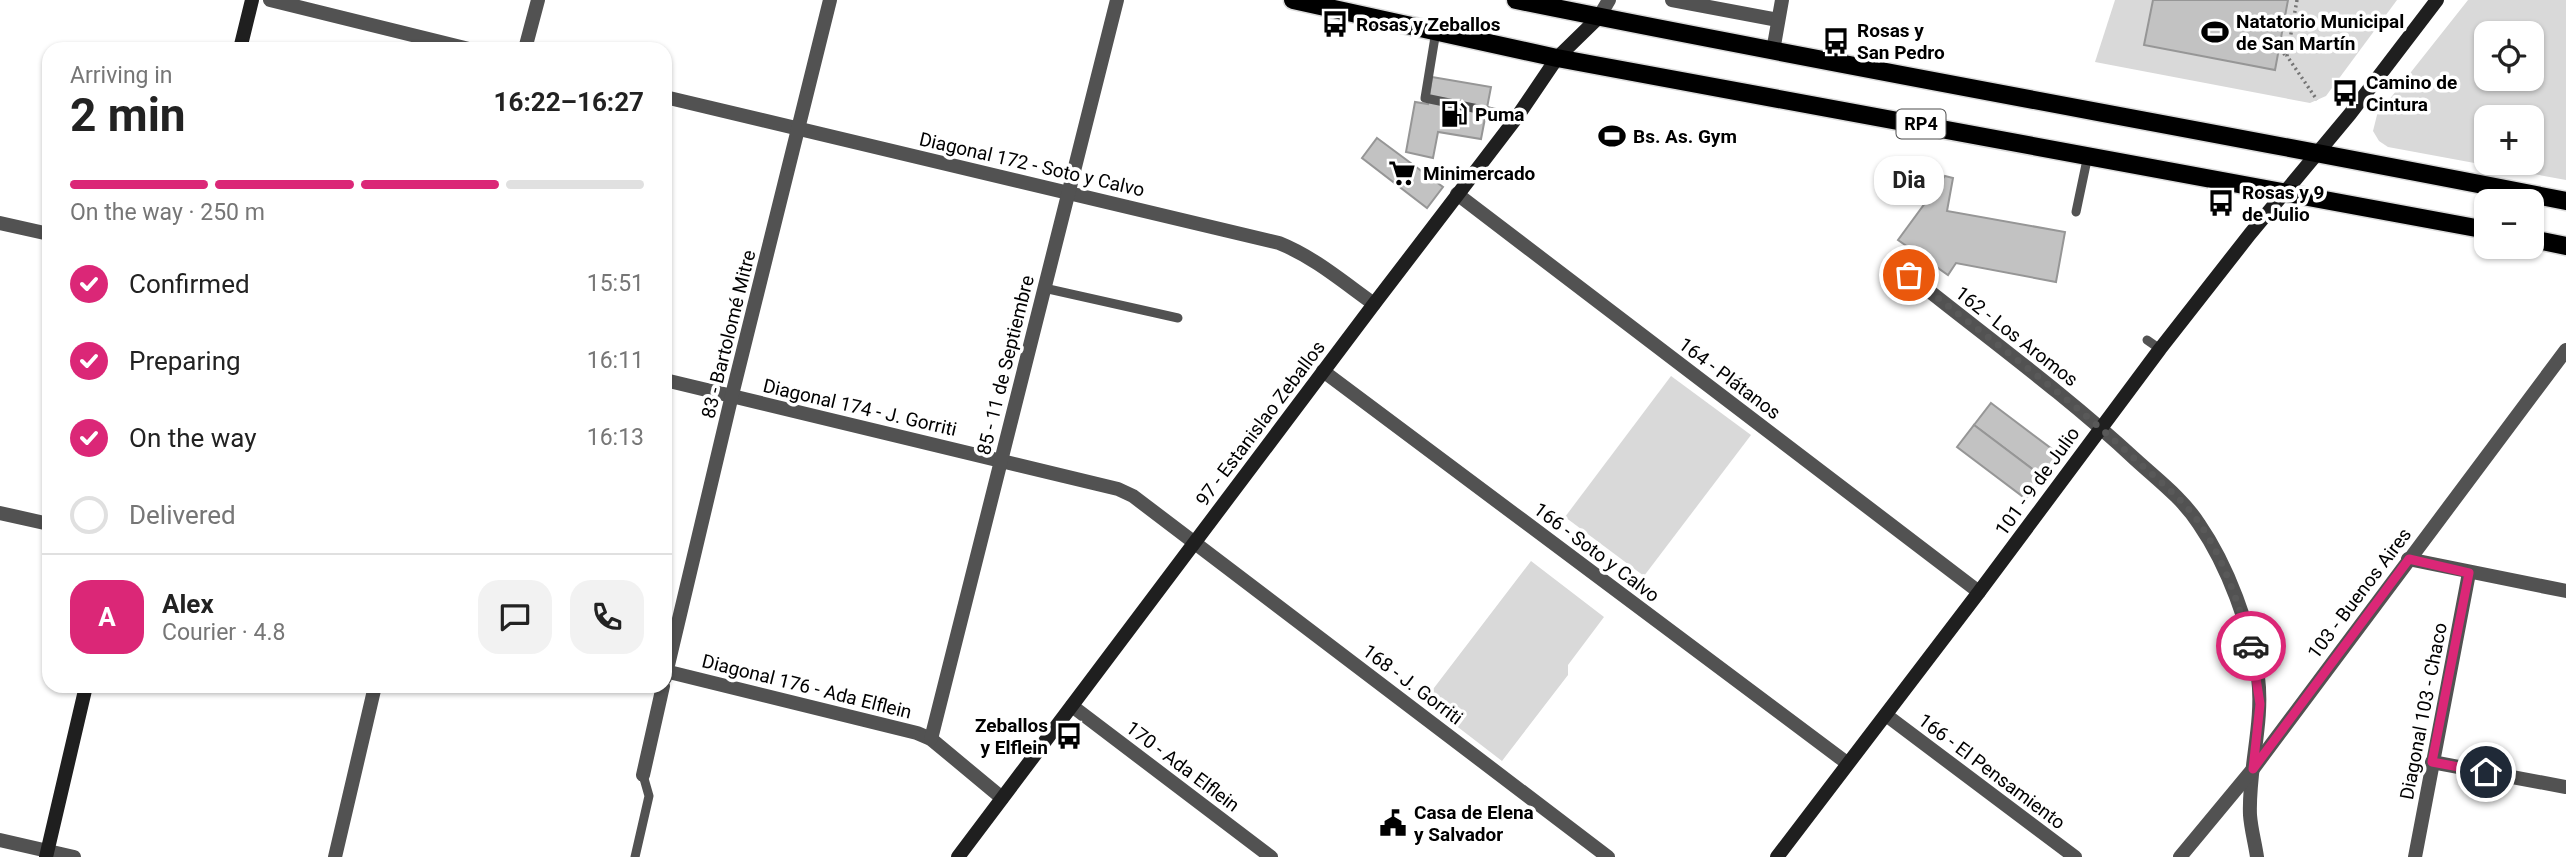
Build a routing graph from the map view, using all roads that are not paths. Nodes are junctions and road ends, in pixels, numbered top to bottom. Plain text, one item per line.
1 (252, 0) edge
2 (270, 0) edge
3 (538, 0) edge
4 (830, 0) edge
5 (1117, 0) edge
6 (1293, 0) edge
7 (1516, 0) edge
8 (1609, 0) edge
9 (1672, 0) edge
10 (1782, 0) edge
11 (2437, 0) edge
12 (1599, 17) junction
13 (1778, 20) junction
14 (1436, 31) junction
15 (242, 42) edge
16 (441, 42) edge
17 (527, 42) edge
18 (1773, 51) junction
19 (1557, 58) junction
20 (672, 99) edge
21 (1517, 117) junction
22 (799, 130) junction
23 (2319, 152) junction
24 (2088, 155) junction
25 (2285, 191) junction
26 (1068, 192) junction
27 (1457, 194) junction
28 (2566, 201) edge
29 (2076, 212) dead end
30 (0, 223) edge
31 (2474, 227) edge
32 (42, 232) edge
33 (2544, 241) edge
34 (2566, 246) edge
35 (1909, 275) dead end
36 (1044, 288) junction
37 (1374, 304) junction
38 (1178, 318) dead end
39 (2147, 340) dead end
40 (2160, 349) junction
41 (2566, 349) edge
42 (1323, 371) junction
43 (672, 382) edge
44 (732, 396) junction
45 (2101, 427) junction
46 (1002, 460) junction
47 (0, 513) edge
48 (42, 522) edge
49 (1195, 542) junction
50 (2409, 559) junction
51 (2469, 573) junction
52 (2566, 591) edge
53 (1979, 592) junction
54 (672, 648) edge
55 (672, 679) edge
56 (84, 693) edge
57 (373, 693) edge
58 (661, 693) edge
59 (1072, 706) junction
60 (1886, 715) junction
61 (931, 739) junction
62 (2432, 762) junction
63 (1847, 763) junction
64 (2253, 769) junction
65 (643, 775) joint
66 (2566, 787) edge
67 (1002, 798) junction
68 (0, 840) edge
69 (47, 854) edge
70 (74, 857) edge
71 (335, 857) edge
72 (635, 857) edge
73 (958, 857) edge
74 (1271, 857) edge
75 (1608, 857) edge
76 (1777, 857) edge
77 (2075, 857) edge
78 (2180, 857) edge
79 (2257, 857) edge
80 (2415, 857) edge

1 - 15 street
2 - 16 street
3 - 17 street
4 - 22 street, 83 - Bartolomé Mitre
5 - 26 street, 85 - 11 de Septiembre
6 - 14 main road, RP4
7 - 12 main road, RP4
8 - 12 street
9 - 13 street
10 - 13 street
11 - 23 street, 101 - 9 de Julio
12 - 18 main road, RP4
12 - 19 street, 97 - Estanislao Zeballos
13 - 18 street
14 - 19 main road, RP4
14 - 21 lane
18 - 23 main road, RP4
19 - 21 street, 97 - Estanislao Zeballos
19 - 24 main road, RP4
20 - 22 street, Diagonal 172 - Soto y Calvo
21 - 27 street, 97 - Estanislao Zeballos
22 - 26 street, Diagonal 172 - Soto y Calvo
22 - 44 street, 83 - Bartolomé Mitre
23 - 25 street, 101 - 9 de Julio
23 - 28 main road, RP4
24 - 25 main road, RP4
24 - 29 lane
25 - 31 main road, RP4
25 - 40 street, 101 - 9 de Julio
26 - 36 street, 85 - 11 de Septiembre
26 - 37 street, Diagonal 172 - Soto y Calvo
27 - 37 street, 97 - Estanislao Zeballos
27 - 53 street, 164 - Plátanos
30 - 32 street
33 - 34 main road
35 - 45 street, 162 - Los Aromos
36 - 38 lane
36 - 46 street, 85 - 11 de Septiembre
37 - 42 street, 97 - Estanislao Zeballos
39 - 40 lane
40 - 45 street, 101 - 9 de Julio
41 - 50 street, 103 - Buenos Aires
42 - 49 street, 97 - Estanislao Zeballos
42 - 63 street, 166 - Soto y Calvo
43 - 44 street, Diagonal 174 - J. Gorriti
44 - 46 street, Diagonal 174 - J. Gorriti
44 - 54 street, 83 - Bartolomé Mitre
45 - 53 street, 101 - 9 de Julio
45 - 64 street, 162 - Los Aromos
46 - 49 street, Diagonal 174 - J. Gorriti
46 - 61 street, 85 - 11 de Septiembre
47 - 48 street
49 - 59 street, 97 - Estanislao Zeballos
49 - 75 street, 168 - J. Gorriti
50 - 51 street
50 - 64 street, 103 - Buenos Aires
51 - 52 street
51 - 62 street, Diagonal 103 - Chaco
53 - 60 street, 101 - 9 de Julio
55 - 61 street, Diagonal 176 - Ada Elflein
56 - 69 street
57 - 71 street
58 - 65 street, 83 - Bartolomé Mitre
59 - 67 street, 97 - Estanislao Zeballos
59 - 74 street, 170 - Ada Elflein
60 - 63 street, 101 - 9 de Julio
60 - 77 street, 166 - El Pensamiento
61 - 67 street, Diagonal 176 - Ada Elflein
62 - 66 street
62 - 80 street, Diagonal 103 - Chaco
63 - 76 street, 101 - 9 de Julio
64 - 78 street, 103 - Buenos Aires
64 - 79 street, 162 - Los Aromos
65 - 72 lane, 83 - Bartolomé Mitre
67 - 73 street, 97 - Estanislao Zeballos
68 - 69 street
69 - 70 street

